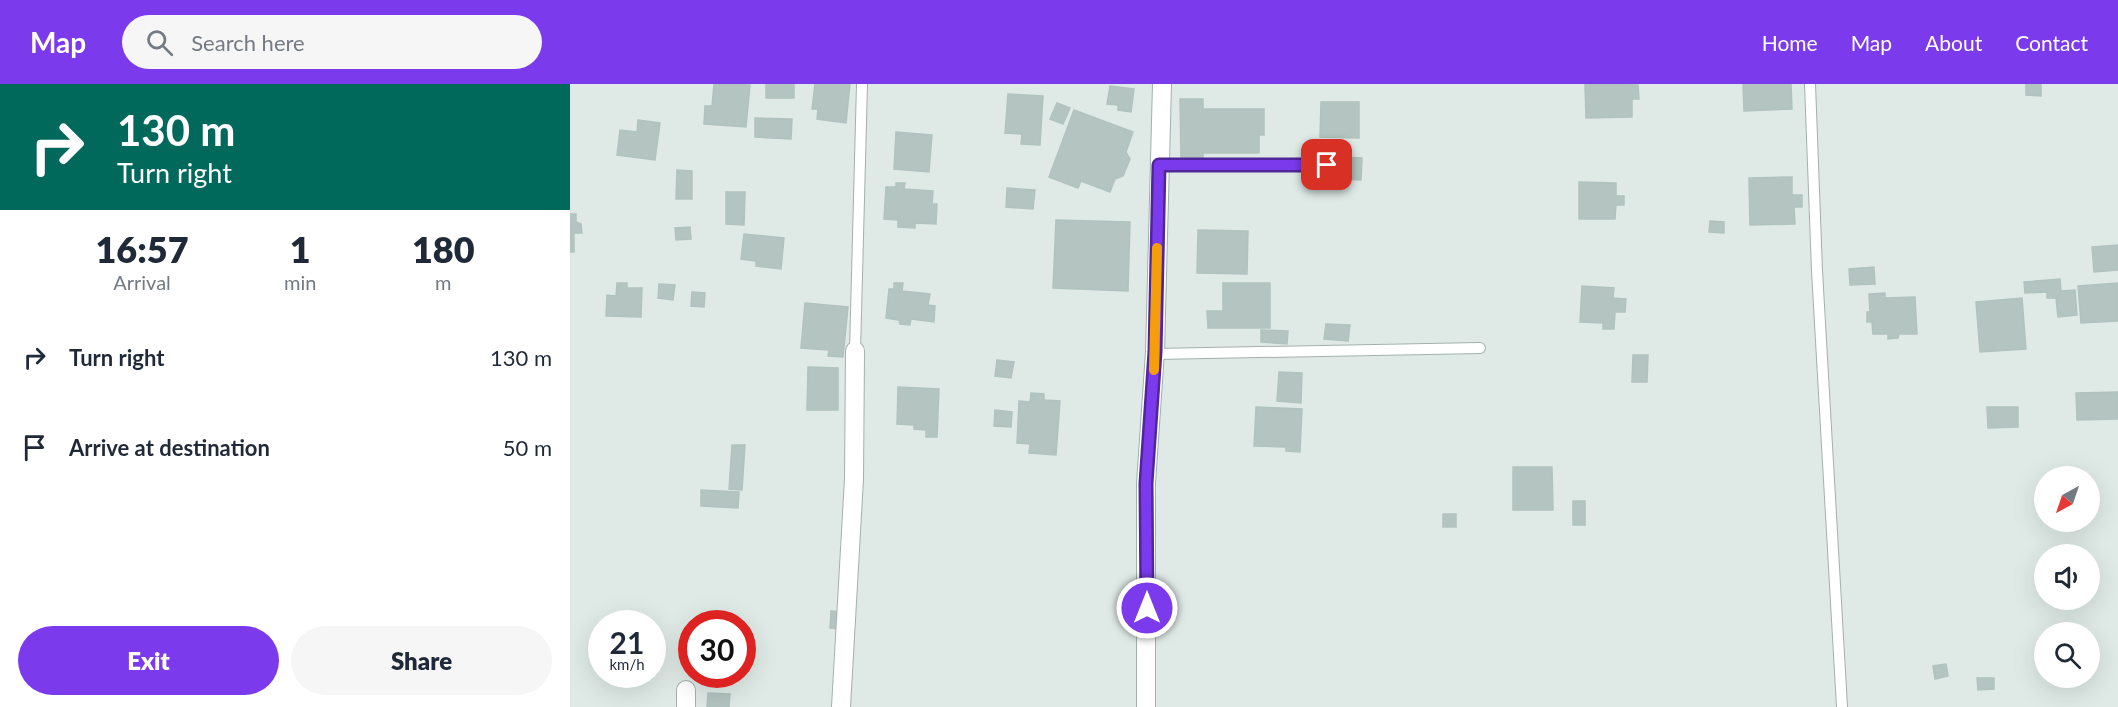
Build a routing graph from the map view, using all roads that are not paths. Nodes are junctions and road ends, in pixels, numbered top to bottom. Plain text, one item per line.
1 (862, 84) edge
2 (1162, 84) edge
3 (1810, 84) edge
4 (1159, 165) junction
5 (1327, 165) dead end
6 (1480, 348) dead end
7 (855, 351) joint
8 (1155, 354) junction
9 (841, 707) edge
10 (1146, 707) edge
11 (1842, 707) edge

1 - 7 lane
2 - 4 street
3 - 11 lane
4 - 5 lane
4 - 8 street
6 - 8 lane
7 - 9 street
8 - 10 street

